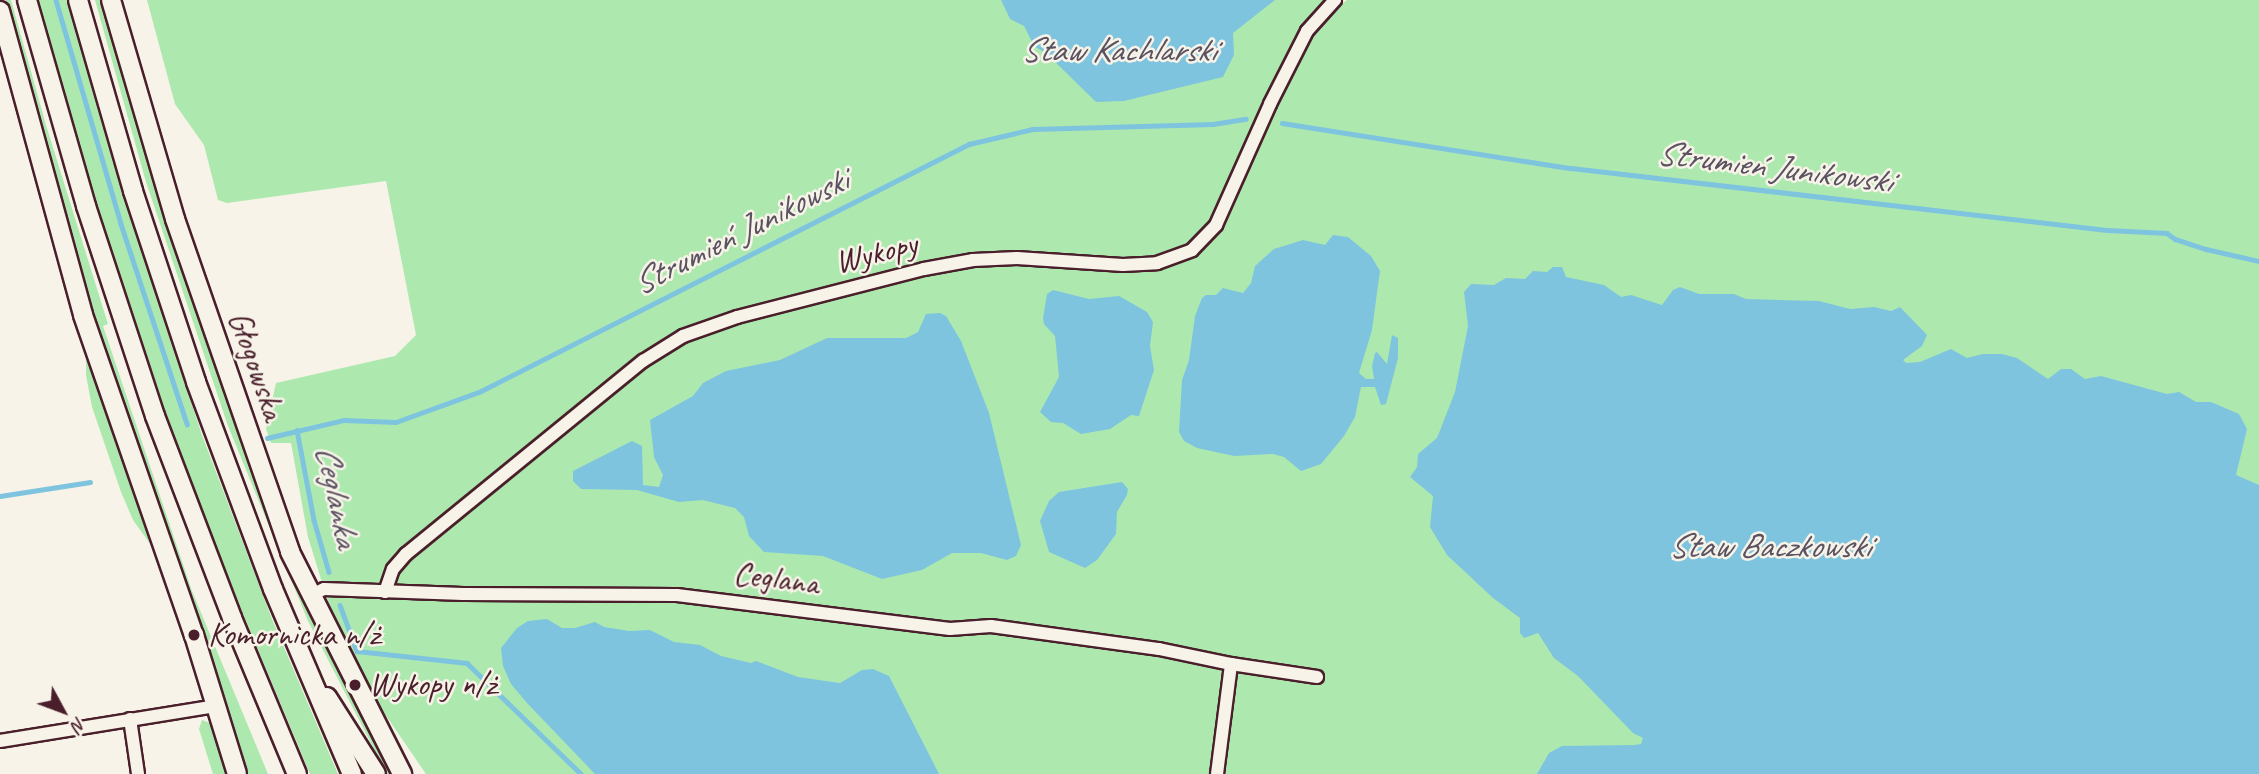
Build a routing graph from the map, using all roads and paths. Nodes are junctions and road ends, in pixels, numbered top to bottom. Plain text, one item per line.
1 (27, 0) edge
2 (78, 0) edge
3 (111, 0) edge
4 (1335, 0) edge
5 (0, 11) edge
6 (385, 592) junction
7 (311, 594) junction
8 (302, 658) junction
9 (1231, 664) junction
10 (1317, 677) dead end
11 (262, 694) junction
12 (215, 706) junction
13 (130, 719) junction
14 (0, 741) edge
15 (138, 774) edge
16 (237, 774) edge
17 (286, 774) edge
18 (298, 774) edge
19 (352, 774) edge
20 (376, 774) edge
21 (402, 774) edge
22 (1217, 774) edge

1 - 11 main road
2 - 8 main road, Głogowska
3 - 7 main road, Głogowska
4 - 6 street, Wykopy
5 - 12 main road
6 - 7 street, Ceglana
6 - 9 street, Ceglana
7 - 21 main road, Głogowska
8 - 19 main road, Głogowska
8 - 20 main road
9 - 10 street, Ceglana
9 - 22 street
11 - 17 main road
11 - 18 main road
12 - 13 street
12 - 16 main road
13 - 14 street
13 - 15 street

